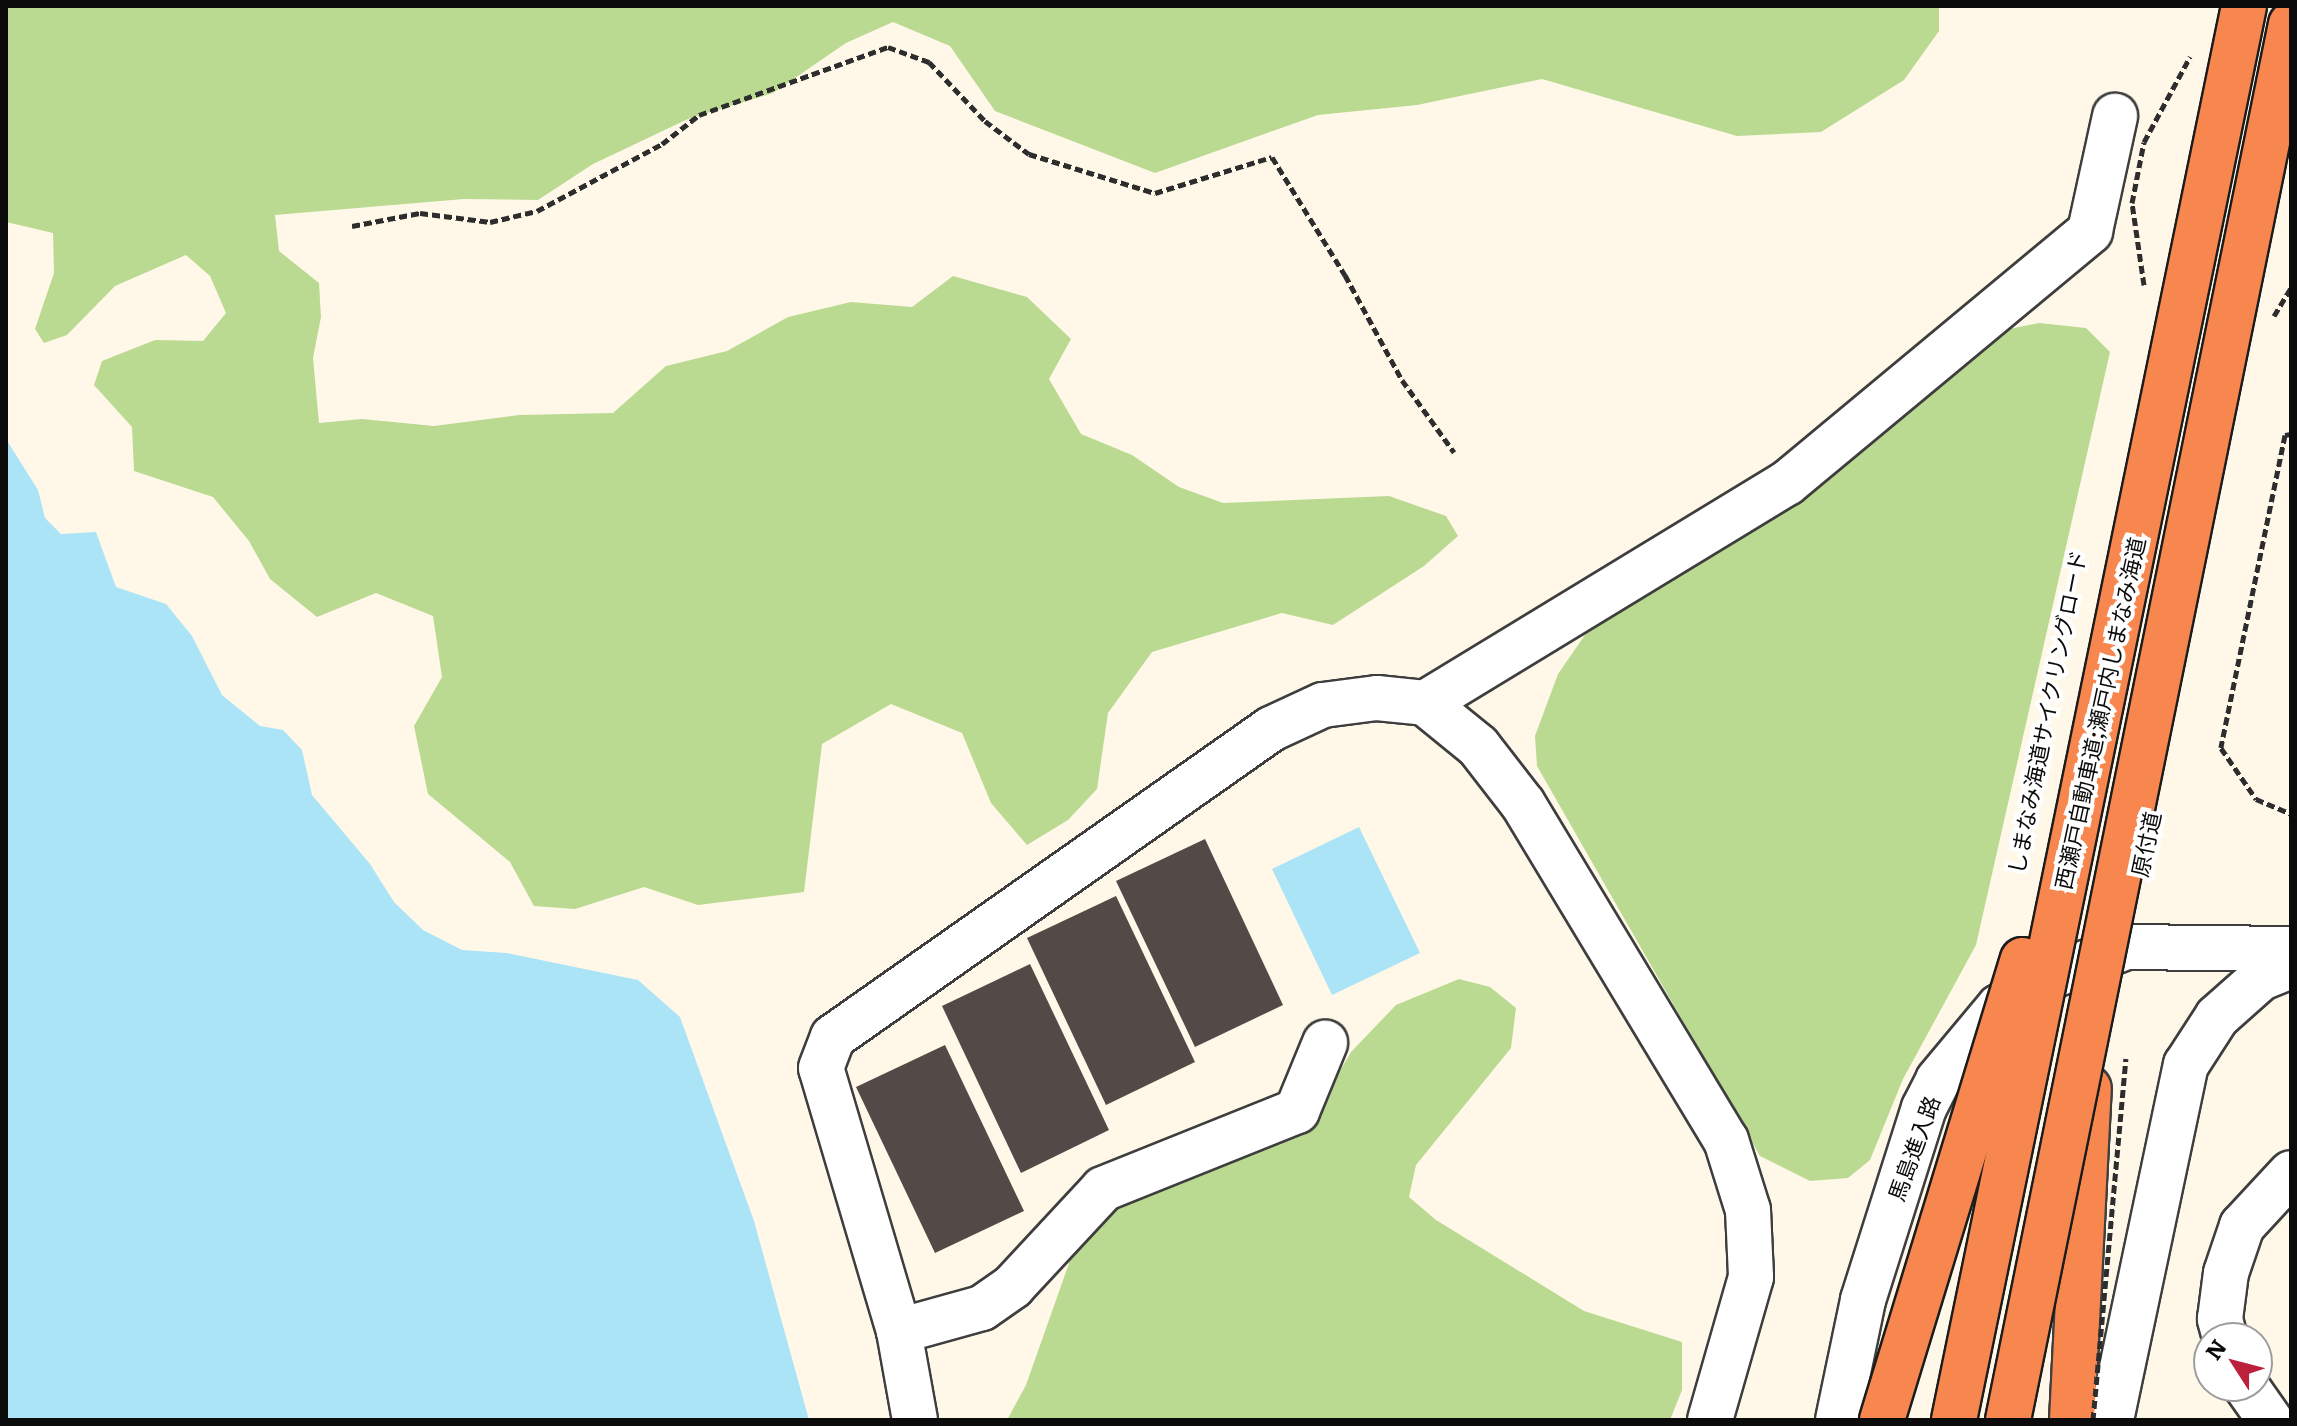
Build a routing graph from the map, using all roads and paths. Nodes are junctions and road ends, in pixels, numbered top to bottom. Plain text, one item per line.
1 (2244, 6) edge
2 (2291, 24) edge
3 (2193, 52) dead end
4 (2115, 116) dead end
5 (352, 226) dead end
6 (2291, 288) edge
7 (2145, 297) dead end
8 (2269, 326) dead end
9 (2291, 434) edge
10 (1454, 452) dead end
11 (1425, 703) junction
12 (2095, 729) junction
13 (2291, 814) edge
14 (2281, 964) edge
15 (2094, 994) junction
16 (1325, 1043) dead end
17 (2127, 1051) dead end
18 (2291, 1173) edge
19 (2221, 1322) edge
20 (899, 1331) junction
21 (2257, 1402) edge
22 (915, 1420) edge
23 (1710, 1420) edge
24 (1838, 1420) edge
25 (1882, 1420) edge
26 (1954, 1420) edge
27 (2008, 1420) edge
28 (2072, 1420) edge
29 (2093, 1420) edge
30 (2111, 1420) edge
31 (2270, 1420) edge

1 - 12 highway, 西瀬戸自動車道;瀬戸内しまなみ海道, bridge
2 - 15 highway, bridge
3 - 7 path, bridge
4 - 11 street
5 - 10 path
6 - 8 path, bridge
9 - 13 path
11 - 20 street
11 - 23 street
12 - 25 highway, bridge
12 - 26 highway, 西瀬戸自動車道;瀬戸内しまなみ海道, bridge
14 - 24 street, 馬島進入路
14 - 30 street, 馬島進入路
15 - 27 highway, bridge
15 - 28 highway, bridge
16 - 20 street
17 - 29 path, bridge
18 - 19 street
20 - 22 street
21 - 31 street

